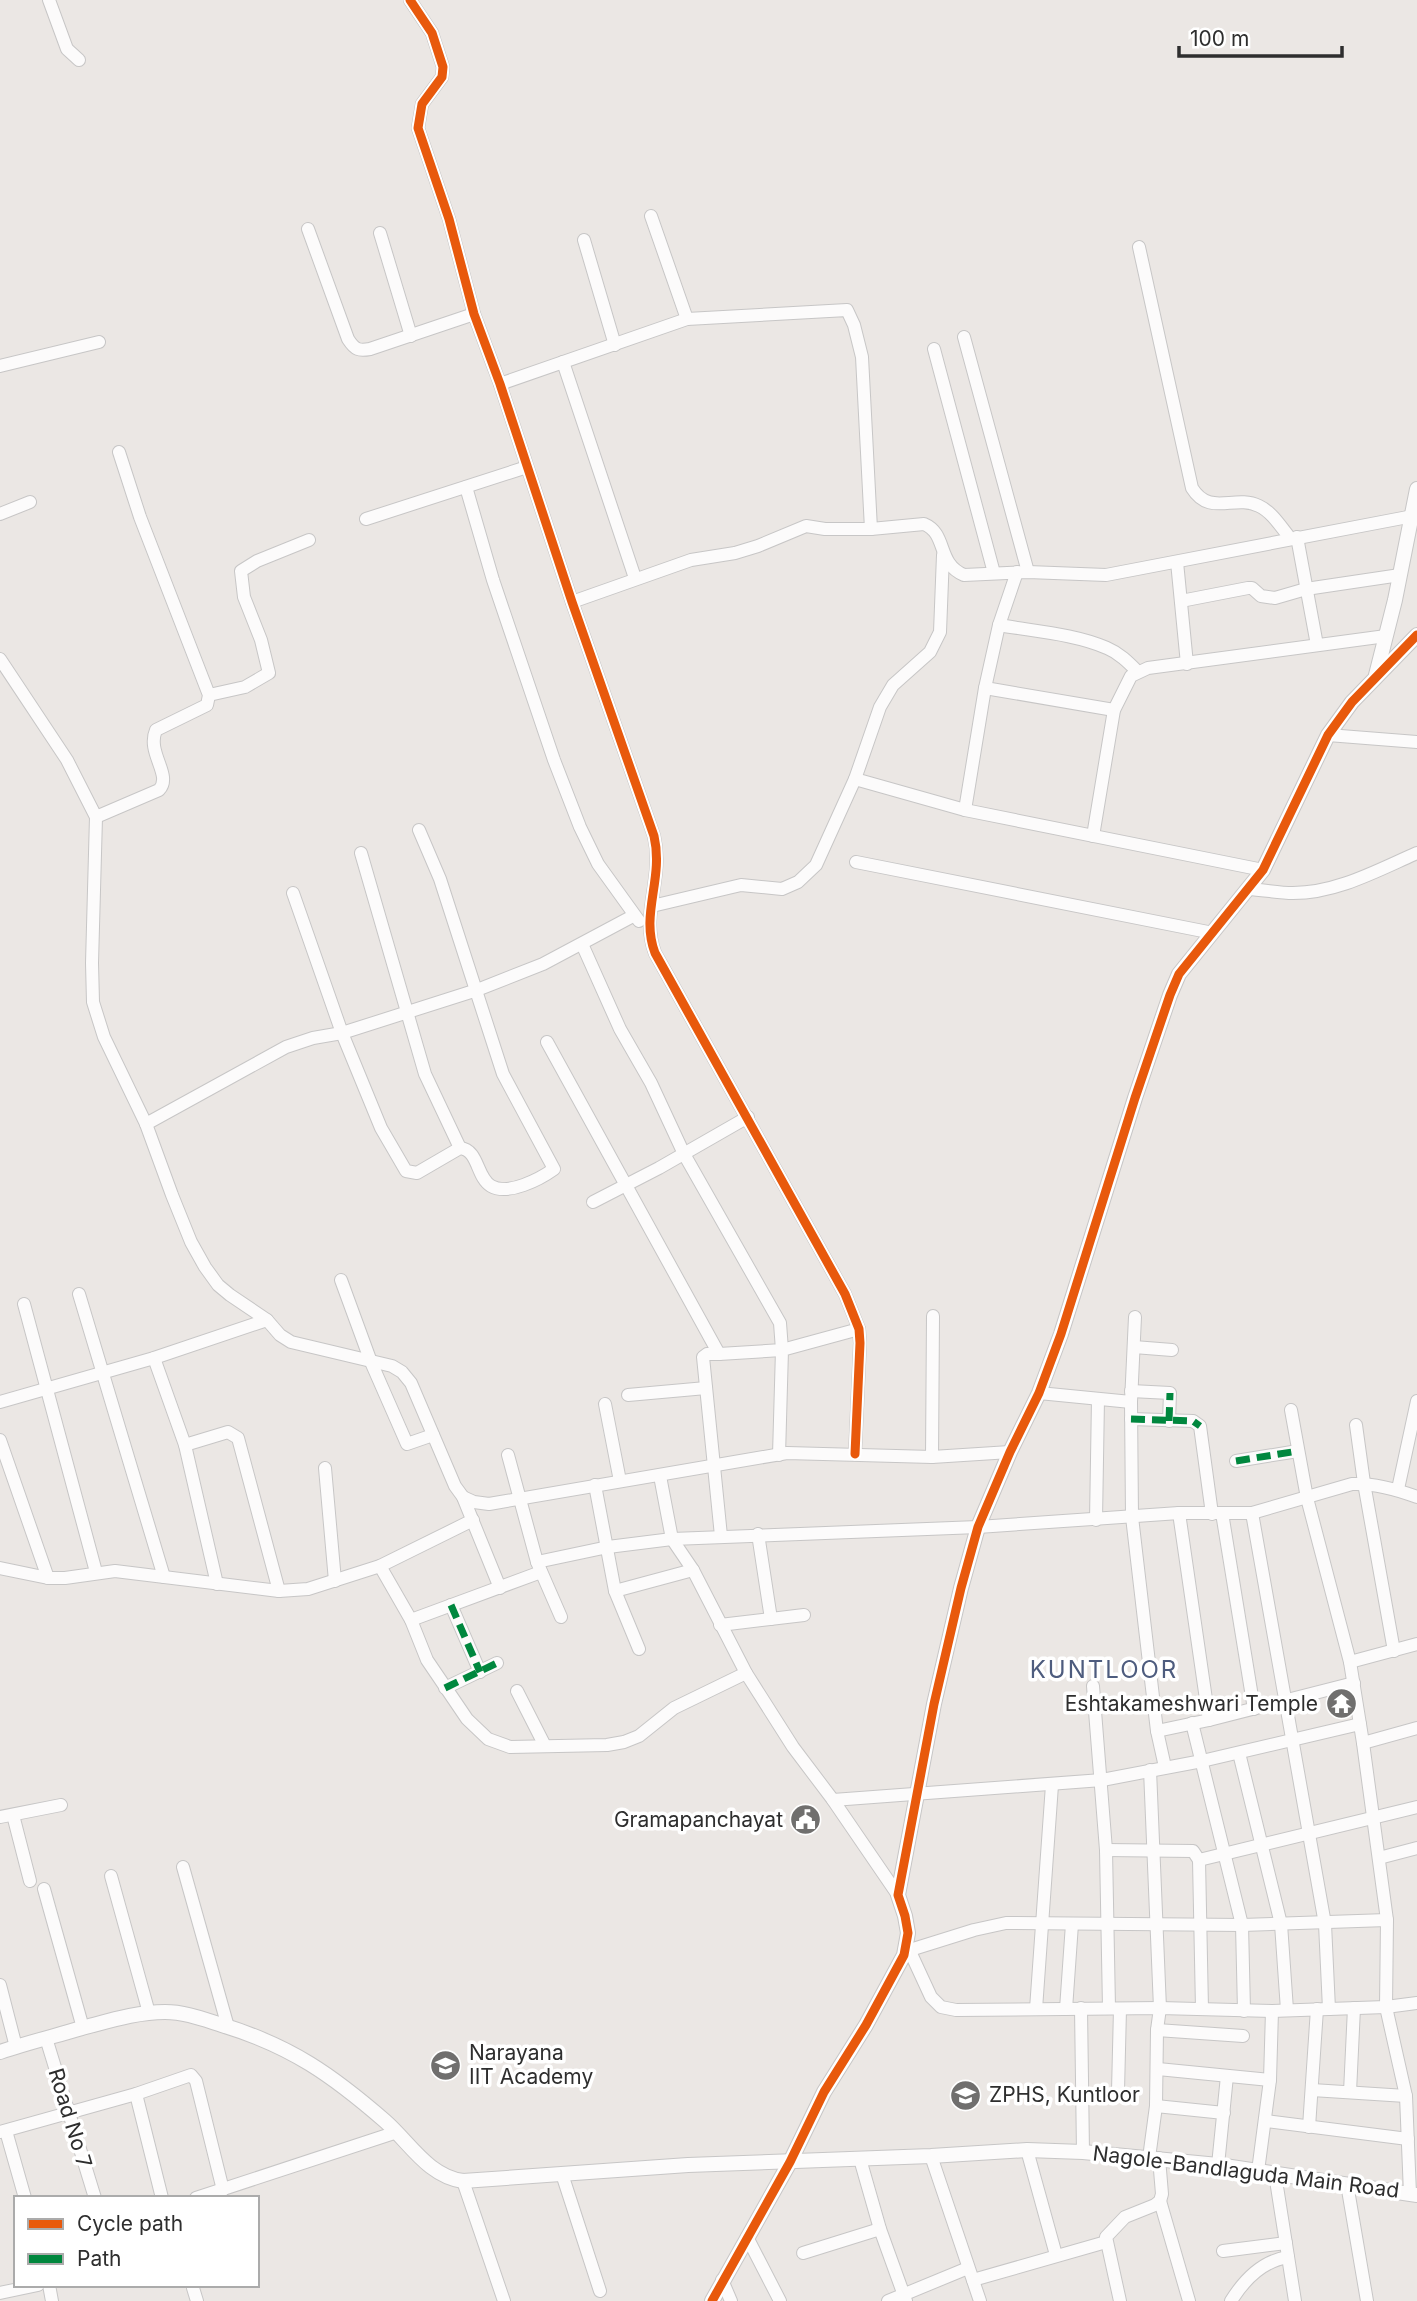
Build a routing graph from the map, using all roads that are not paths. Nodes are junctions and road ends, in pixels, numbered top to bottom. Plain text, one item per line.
1 (49, 0) edge
2 (410, 0) edge
3 (79, 60) dead end
4 (651, 216) dead end
5 (308, 229) dead end
6 (380, 233) dead end
7 (584, 240) dead end
8 (1139, 247) dead end
9 (474, 314) junction
10 (687, 319) junction
11 (411, 335) junction
12 (964, 337) dead end
13 (99, 342) dead end
14 (615, 345) junction
15 (934, 349) dead end
16 (563, 362) junction
17 (0, 366) edge
18 (500, 384) junction
19 (119, 452) dead end
20 (527, 467) junction
21 (466, 487) junction
22 (1417, 489) edge
23 (30, 502) dead end
24 (0, 514) edge
25 (1413, 516) junction
26 (366, 519) dead end
27 (871, 529) junction
28 (1293, 538) junction
29 (309, 540) dead end
30 (943, 554) junction
31 (1177, 562) junction
32 (1023, 572) junction
33 (994, 573) junction
34 (1400, 575) junction
35 (635, 578) junction
36 (1307, 589) junction
37 (1181, 601) junction
38 (572, 602) junction
39 (999, 625) junction
40 (1417, 635) edge
41 (1386, 636) junction
42 (1317, 645) junction
43 (0, 659) edge
44 (1187, 664) junction
45 (1138, 671) junction
46 (1376, 677) junction
47 (985, 688) junction
48 (209, 695) junction
49 (1114, 710) junction
50 (1328, 735) junction
51 (1417, 742) edge
52 (855, 779) junction
53 (965, 810) junction
54 (96, 817) junction
55 (419, 830) dead end
56 (1093, 836) junction
57 (361, 853) dead end
58 (1417, 853) edge
59 (856, 862) dead end
60 (1263, 870) junction
61 (1249, 889) junction
62 (293, 892) dead end
63 (652, 906) junction
64 (633, 916) junction
65 (649, 931) junction
66 (1213, 933) junction
67 (582, 944) junction
68 (477, 990) junction
69 (408, 1013) junction
70 (342, 1033) junction
71 (547, 1042) dead end
72 (748, 1117) junction
73 (146, 1124) junction
74 (460, 1148) junction
75 (684, 1154) junction
76 (625, 1184) junction
77 (593, 1202) dead end
78 (341, 1280) dead end
79 (79, 1294) dead end
80 (24, 1304) dead end
81 (933, 1316) dead end
82 (1135, 1317) dead end
83 (267, 1320) junction
84 (859, 1329) junction
85 (1133, 1347) junction
86 (782, 1350) junction
87 (1172, 1350) dead end
88 (719, 1354) junction
89 (153, 1358) junction
90 (371, 1362) junction
91 (103, 1372) junction
92 (706, 1388) junction
93 (47, 1389) junction
94 (1039, 1393) junction
95 (628, 1395) dead end
96 (1131, 1396) junction
97 (1098, 1399) junction
98 (1417, 1401) edge
99 (0, 1402) edge
100 (605, 1404) dead end
101 (1291, 1410) dead end
102 (1131, 1419) junction
103 (1169, 1421) junction
104 (1356, 1425) dead end
105 (433, 1435) junction
106 (0, 1440) edge
107 (185, 1445) junction
108 (1298, 1451) junction
109 (1010, 1452) junction
110 (855, 1454) junction
111 (508, 1455) dead end
112 (779, 1455) junction
113 (932, 1457) junction
114 (1236, 1461) dead end
115 (325, 1468) dead end
116 (712, 1468) junction
117 (660, 1476) junction
118 (620, 1481) junction
119 (1364, 1483) junction
120 (595, 1485) junction
121 (1398, 1489) junction
122 (463, 1497) junction
123 (1307, 1498) junction
124 (518, 1499) junction
125 (1417, 1499) edge
126 (1179, 1513) junction
127 (1217, 1513) junction
128 (1252, 1513) junction
129 (1132, 1517) junction
130 (473, 1520) junction
131 (1096, 1520) junction
132 (978, 1527) junction
133 (758, 1534) junction
134 (721, 1536) junction
135 (672, 1539) junction
136 (608, 1547) junction
137 (380, 1566) junction
138 (539, 1567) junction
139 (0, 1568) edge
140 (693, 1570) junction
141 (96, 1572) junction
142 (164, 1577) junction
143 (48, 1578) junction
144 (335, 1581) junction
145 (218, 1584) junction
146 (500, 1588) junction
147 (279, 1591) junction
148 (615, 1591) junction
149 (452, 1605) junction
150 (804, 1615) dead end
151 (561, 1617) dead end
152 (771, 1619) junction
153 (411, 1620) junction
154 (720, 1625) junction
155 (1417, 1644) edge
156 (639, 1649) dead end
157 (1394, 1651) junction
158 (1350, 1662) junction
159 (497, 1663) dead end
160 (480, 1672) junction
161 (746, 1672) junction
162 (1354, 1683) junction
163 (1093, 1686) dead end
164 (445, 1688) junction
165 (517, 1691) dead end
166 (1284, 1701) junction
167 (1254, 1709) junction
168 (1209, 1720) junction
169 (1192, 1723) junction
170 (1360, 1724) junction
171 (1417, 1728) edge
172 (1157, 1731) junction
173 (1292, 1739) junction
174 (1363, 1743) junction
175 (545, 1746) junction
176 (1239, 1753) junction
177 (1202, 1761) junction
178 (1165, 1767) junction
179 (1150, 1770) junction
180 (1102, 1780) junction
181 (1052, 1784) junction
182 (916, 1792) junction
183 (833, 1800) junction
184 (61, 1805) dead end
185 (1417, 1807) edge
186 (6, 1816) edge
187 (1374, 1818) junction
188 (1307, 1833) junction
189 (1263, 1845) junction
190 (1417, 1848) edge
191 (1154, 1849) junction
192 (1106, 1850) junction
193 (1225, 1854) junction
194 (1379, 1858) junction
195 (1199, 1860) junction
196 (183, 1867) dead end
197 (111, 1876) dead end
198 (30, 1881) dead end
199 (44, 1889) dead end
200 (898, 1895) junction
201 (1387, 1920) junction
202 (1042, 1924) junction
203 (1072, 1924) junction
204 (1281, 1924) junction
205 (1325, 1924) junction
206 (1109, 1925) junction
207 (1156, 1925) junction
208 (1201, 1925) junction
209 (1242, 1925) junction
210 (909, 1947) junction
211 (0, 1984) edge
212 (1417, 2003) edge
213 (1386, 2007) junction
214 (1066, 2008) junction
215 (1081, 2008) junction
216 (1160, 2008) junction
217 (1354, 2008) junction
218 (1036, 2009) junction
219 (1114, 2009) junction
220 (1323, 2009) junction
221 (1202, 2010) junction
222 (1287, 2010) junction
223 (1244, 2011) junction
224 (1272, 2011) junction
225 (149, 2013) junction
226 (228, 2027) junction
227 (83, 2028) junction
228 (1157, 2030) junction
229 (1243, 2036) dead end
230 (46, 2038) junction
231 (16, 2047) junction
232 (0, 2052) edge
233 (1158, 2069) junction
234 (1227, 2076) junction
235 (1270, 2080) junction
236 (1312, 2090) junction
237 (1118, 2091) dead end
238 (1350, 2092) junction
239 (136, 2094) junction
240 (1406, 2096) junction
241 (1156, 2106) junction
242 (68, 2112) junction
243 (1224, 2113) junction
244 (1266, 2122) junction
245 (1309, 2127) junction
246 (3, 2132) edge
247 (397, 2132) junction
248 (1408, 2139) junction
249 (1027, 2150) junction
250 (1083, 2152) junction
251 (931, 2157) junction
252 (1154, 2158) junction
253 (860, 2159) junction
254 (790, 2162) junction
255 (1218, 2165) junction
256 (1258, 2171) junction
257 (562, 2174) junction
258 (1275, 2174) junction
259 (463, 2181) junction
260 (1347, 2184) junction
261 (223, 2190) junction
262 (1414, 2194) edge
263 (23, 2196) edge
264 (94, 2196) edge
265 (162, 2196) edge
266 (203, 2196) edge
267 (1160, 2201) junction
268 (880, 2229) junction
269 (747, 2237) junction
270 (1105, 2242) junction
271 (1286, 2243) junction
272 (1223, 2251) dead end
273 (803, 2253) dead end
274 (1056, 2255) junction
275 (1288, 2257) junction
276 (971, 2274) junction
277 (722, 2280) junction
278 (28, 2287) edge
279 (193, 2288) dead end
280 (600, 2291) dead end
281 (0, 2293) edge
282 (905, 2298) edge
283 (197, 2301) edge
284 (504, 2301) edge
285 (712, 2301) edge
286 (731, 2301) edge
287 (780, 2301) edge
288 (888, 2301) edge
289 (980, 2301) edge
290 (1120, 2301) edge
291 (1189, 2301) edge
292 (1231, 2301) edge
293 (1295, 2301) edge
294 (1367, 2301) edge

1 - 3 street
2 - 9 street
4 - 10 street
5 - 11 street
6 - 11 street
7 - 14 street
8 - 28 street
9 - 11 street
9 - 18 street
10 - 14 street
10 - 27 street
12 - 32 street
13 - 17 street
14 - 16 street
15 - 33 street
16 - 18 street
16 - 35 street
18 - 20 street
19 - 48 street
20 - 21 street
20 - 38 street
21 - 26 street
21 - 64 street
22 - 25 street
23 - 24 street
25 - 28 street
25 - 34 street
27 - 30 street
27 - 35 street
28 - 31 street
28 - 36 street
29 - 48 street
30 - 33 street
30 - 52 street
31 - 32 street
31 - 37 street
32 - 33 street
32 - 39 street
34 - 36 street
34 - 41 street
35 - 38 street
36 - 37 street
36 - 42 street
37 - 44 street
38 - 63 street
39 - 45 street
39 - 47 street
40 - 46 street
41 - 42 street
41 - 46 street
42 - 44 street
43 - 54 street
44 - 45 street
45 - 49 street
46 - 50 street
47 - 49 street
47 - 53 street
48 - 54 street
49 - 56 street
50 - 51 street
50 - 60 street
52 - 53 street
52 - 63 street
53 - 56 street
54 - 73 street
55 - 68 street
56 - 60 street
57 - 69 street
58 - 61 street
59 - 66 street
60 - 61 street
61 - 66 street
62 - 70 street
63 - 65 street
64 - 65 street
64 - 67 street
65 - 72 street
66 - 94 street
67 - 68 street
67 - 75 street
68 - 69 street
68 - 74 street
69 - 70 street
69 - 74 street
70 - 73 street
70 - 74 street
71 - 76 street
72 - 75 street
72 - 84 street
73 - 83 street
75 - 76 street
75 - 86 street
76 - 77 street
76 - 88 street
78 - 90 street
79 - 91 street
80 - 93 street
81 - 113 street
82 - 85 street
83 - 89 street
83 - 90 street
84 - 86 street
84 - 110 street
85 - 87 street
85 - 96 street
86 - 88 street
86 - 112 street
88 - 92 street
89 - 91 street
89 - 107 street
90 - 105 street
90 - 105 street
91 - 93 street
91 - 142 street
92 - 95 street
92 - 116 street
93 - 99 street
93 - 141 street
94 - 97 street
94 - 109 street
96 - 97 street
96 - 102 street
96 - 103 street
97 - 131 street
98 - 121 street
100 - 118 street
101 - 108 street
102 - 103 street
102 - 129 street
103 - 127 street
104 - 119 street
105 - 122 street
106 - 143 street
107 - 145 street
107 - 147 street
108 - 114 street
108 - 123 street
109 - 113 street
109 - 132 street
110 - 112 street
110 - 113 street
111 - 124 street
112 - 116 street
115 - 144 street
116 - 117 street
116 - 134 street
117 - 118 street
117 - 135 street
118 - 120 street
119 - 121 street
119 - 123 street
119 - 157 street
120 - 124 street
120 - 136 street
121 - 125 street
122 - 124 street
122 - 130 street
123 - 128 street
123 - 158 street
124 - 138 street
126 - 127 street
126 - 129 street
126 - 168 street
127 - 128 street
127 - 167 street
128 - 166 street
129 - 131 street
129 - 172 street
130 - 137 street
130 - 146 street
131 - 132 street
132 - 133 street
132 - 182 street
133 - 134 street
133 - 152 street
134 - 135 street
135 - 136 street
135 - 140 street
136 - 138 street
136 - 148 street
137 - 144 street
137 - 153 street
138 - 146 street
138 - 151 street
139 - 143 street
140 - 148 street
140 - 154 street
141 - 142 street
141 - 143 street
142 - 145 street
144 - 147 street
145 - 147 street
146 - 149 street
148 - 156 street
149 - 153 street
149 - 160 street
150 - 152 street
152 - 154 street
153 - 164 street
154 - 161 street
155 - 157 street
157 - 158 street
158 - 162 street
159 - 160 street
160 - 164 street
161 - 175 street
161 - 183 street
162 - 166 street
162 - 170 street
163 - 180 street
164 - 175 street
165 - 175 street
166 - 167 street
166 - 173 street
167 - 168 street
168 - 169 street
169 - 172 street
169 - 177 street
170 - 173 street
170 - 174 street
171 - 174 street
172 - 178 street
173 - 176 street
173 - 188 street
174 - 187 street
176 - 177 street
176 - 189 street
177 - 178 street
177 - 193 street
178 - 179 street
179 - 180 street
179 - 191 street
180 - 181 street
180 - 192 street
181 - 182 street
181 - 202 street
182 - 183 street
182 - 200 street
183 - 200 street
184 - 186 street
185 - 187 street
186 - 198 street
187 - 188 street
187 - 194 street
188 - 189 street
188 - 205 street
189 - 193 street
189 - 204 street
190 - 194 street
191 - 192 street
191 - 195 street
191 - 207 street
192 - 206 street
193 - 195 street
193 - 209 street
194 - 201 street
195 - 208 street
196 - 226 street
197 - 225 street
199 - 227 street
200 - 210 street
201 - 205 street
201 - 213 street
202 - 203 street
202 - 210 street
202 - 218 street
203 - 206 street
203 - 214 street
204 - 205 street
204 - 209 street
204 - 222 street
205 - 220 street
206 - 207 street
206 - 219 street
207 - 208 street
207 - 216 street
208 - 209 street
208 - 221 street
209 - 223 street
210 - 218 street
210 - 254 street
211 - 231 street
212 - 213 street
213 - 217 street
213 - 240 street
214 - 215 street
214 - 218 street
215 - 219 street
215 - 250 street
216 - 219 street
216 - 221 street
216 - 228 street
217 - 220 street
217 - 238 street
219 - 237 street
220 - 222 street
220 - 236 street
221 - 223 street
222 - 224 street
223 - 224 street
224 - 235 street
225 - 226 street, Nagole-Bandlaguda Main Road
225 - 227 street, Nagole-Bandlaguda Main Road
226 - 247 street, Nagole-Bandlaguda Main Road
227 - 230 street, Nagole-Bandlaguda Main Road
228 - 229 street
228 - 233 street
230 - 231 street, Nagole-Bandlaguda Main Road
230 - 242 street, Road No 7
231 - 232 street, Nagole-Bandlaguda Main Road
233 - 234 street
233 - 241 street
234 - 235 street
234 - 243 street
235 - 244 street
236 - 238 street
236 - 245 street
238 - 240 street
239 - 242 street
239 - 261 street
239 - 265 street
240 - 248 street
241 - 243 street
241 - 252 street
242 - 246 street
242 - 264 street, Road No 7
243 - 255 street
244 - 245 street
244 - 256 street
245 - 248 street
246 - 263 street
247 - 259 street, Nagole-Bandlaguda Main Road
247 - 261 street
248 - 262 street
249 - 250 street, Nagole-Bandlaguda Main Road
249 - 251 street, Nagole-Bandlaguda Main Road
249 - 274 street
250 - 252 street, Nagole-Bandlaguda Main Road
251 - 253 street, Nagole-Bandlaguda Main Road
251 - 276 street
252 - 255 street, Nagole-Bandlaguda Main Road
252 - 267 street
253 - 254 street, Nagole-Bandlaguda Main Road
253 - 268 street
254 - 257 street, Nagole-Bandlaguda Main Road
254 - 269 street
255 - 256 street, Nagole-Bandlaguda Main Road
256 - 258 street, Nagole-Bandlaguda Main Road
257 - 259 street, Nagole-Bandlaguda Main Road
257 - 280 street
258 - 260 street, Nagole-Bandlaguda Main Road
258 - 271 street
259 - 284 street
260 - 262 street, Nagole-Bandlaguda Main Road
260 - 294 street
261 - 266 street
267 - 270 street
267 - 291 street
268 - 273 street
268 - 282 street
269 - 277 street
269 - 287 street
270 - 274 street
270 - 290 street
271 - 272 street
271 - 275 street
274 - 276 street
275 - 292 street
275 - 293 street
276 - 282 street
276 - 289 street
277 - 285 street
277 - 286 street
278 - 281 street
279 - 283 street
282 - 288 street

